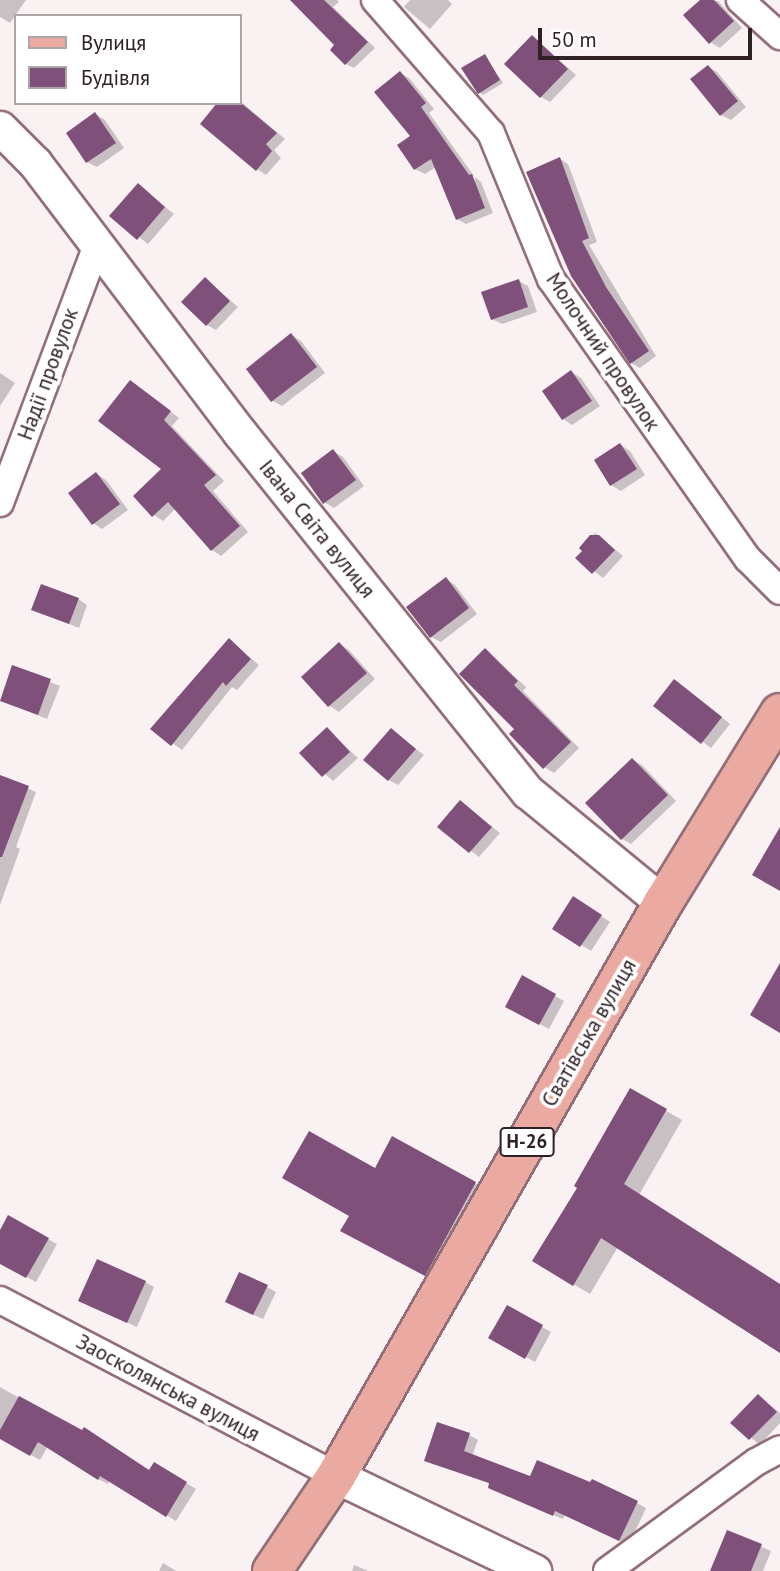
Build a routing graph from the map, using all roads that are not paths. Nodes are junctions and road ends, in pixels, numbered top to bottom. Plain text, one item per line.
1 (375, 0) edge
2 (740, 0) edge
3 (780, 36) edge
4 (0, 128) edge
5 (97, 245) junction
6 (0, 503) edge
7 (780, 591) edge
8 (780, 713) edge
9 (663, 903) junction
10 (0, 1300) edge
11 (780, 1449) edge
12 (336, 1476) junction
13 (272, 1571) edge
14 (534, 1571) edge
15 (607, 1571) edge

1 - 7 street, Молочний провулок
2 - 3 street
4 - 5 street, Івана Світа вулиця
5 - 6 street, Надії провулок
5 - 9 street, Івана Світа вулиця
8 - 9 main road, Сватівська вулиця / Н-26
9 - 12 main road, Сватівська вулиця / Н-26
10 - 12 street, Заосколянська вулиця
11 - 15 street
12 - 13 main road, Сватівська вулиця / Н-26
12 - 14 street

